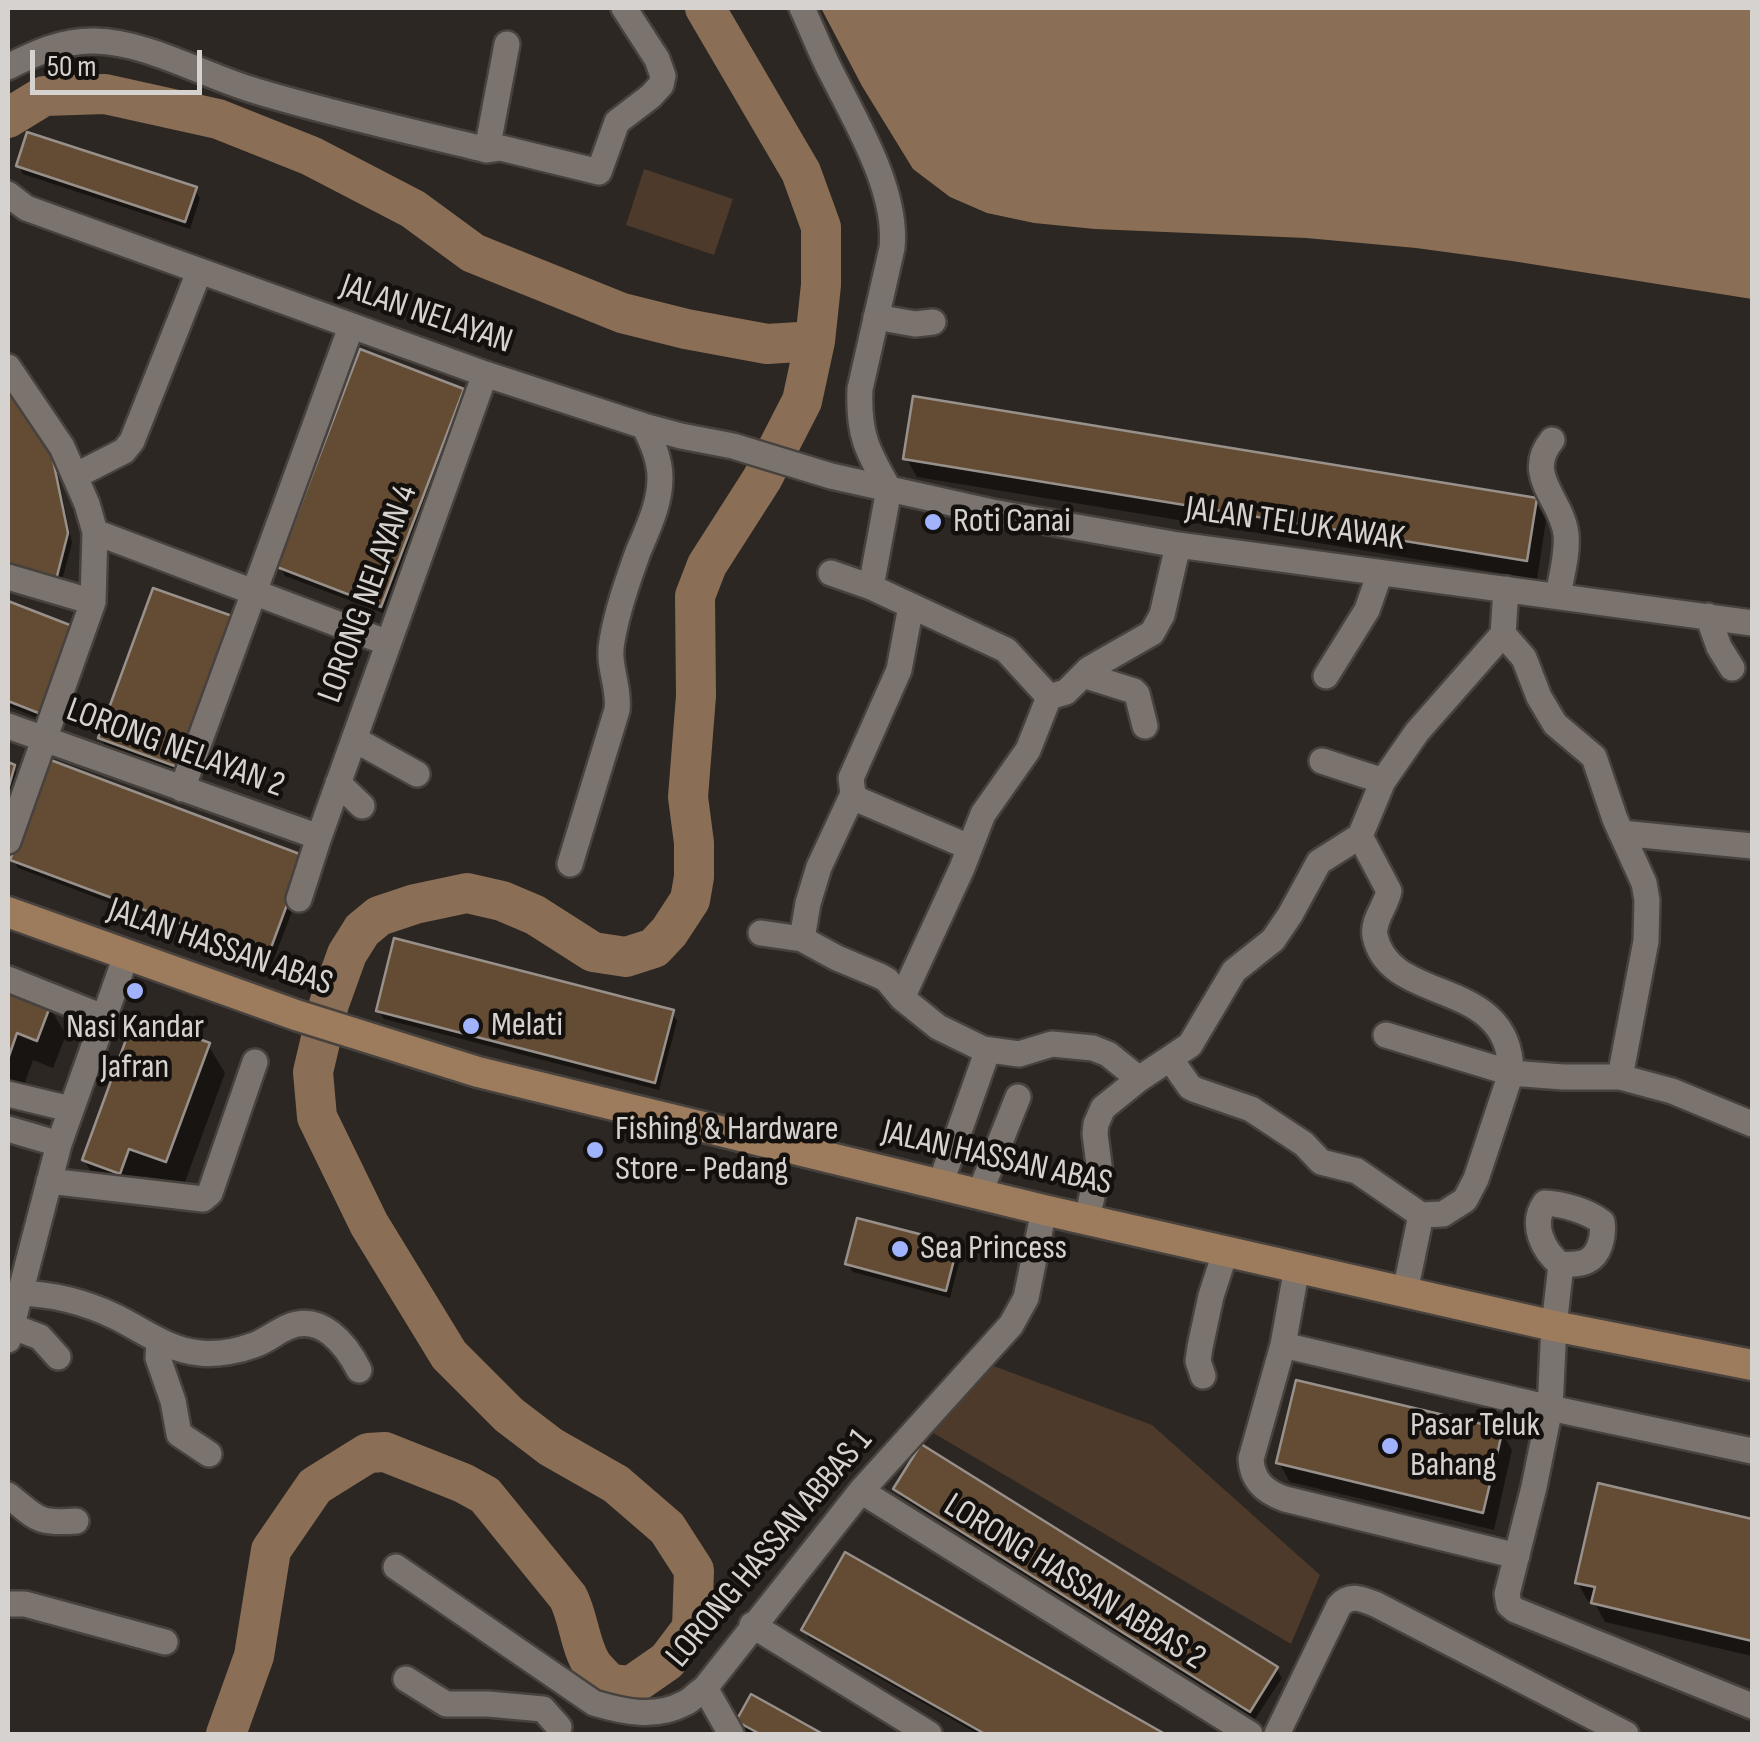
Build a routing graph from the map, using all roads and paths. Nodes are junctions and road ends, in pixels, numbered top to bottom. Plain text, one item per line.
1 (624, 8) edge
2 (802, 8) edge
3 (507, 44) dead end
4 (8, 68) edge
5 (487, 150) junction
6 (8, 194) edge
7 (199, 272) junction
8 (876, 317) junction
9 (933, 322) dead end
10 (351, 326) junction
11 (8, 368) edge
12 (485, 374) junction
13 (644, 426) junction
14 (1552, 440) dead end
15 (75, 476) junction
16 (831, 476) joint
17 (889, 488) junction
18 (95, 532) junction
19 (1178, 545) junction
20 (831, 573) dead end
21 (1380, 573) junction
22 (8, 577) edge
23 (871, 587) junction
24 (1506, 589) junction
25 (254, 594) junction
26 (1558, 596) junction
27 (93, 602) junction
28 (912, 606) junction
29 (1708, 616) junction
30 (1752, 623) edge
31 (1502, 634) junction
32 (388, 643) junction
33 (1732, 668) dead end
34 (1083, 675) junction
35 (1326, 676) dead end
36 (1049, 697) junction
37 (8, 726) edge
38 (1145, 726) dead end
39 (44, 739) junction
40 (354, 740) junction
41 (1322, 761) dead end
42 (417, 774) dead end
43 (1383, 780) junction
44 (338, 784) junction
45 (182, 790) junction
46 (853, 794) junction
47 (362, 806) dead end
48 (1621, 833) junction
49 (1360, 836) junction
50 (319, 837) junction
51 (8, 841) edge
52 (1752, 846) edge
53 (570, 864) dead end
54 (971, 864) junction
55 (300, 899) dead end
56 (8, 912) edge
57 (760, 933) dead end
58 (802, 939) junction
59 (126, 956) junction
60 (8, 978) edge
61 (902, 998) junction
62 (103, 1017) junction
63 (1386, 1035) dead end
64 (983, 1049) junction
65 (1170, 1060) junction
66 (255, 1062) dead end
67 (1511, 1073) junction
68 (1620, 1077) junction
69 (1140, 1079) junction
70 (8, 1094) edge
71 (1018, 1097) dead end
72 (70, 1109) junction
73 (1752, 1124) edge
74 (8, 1129) edge
75 (59, 1144) junction
76 (49, 1182) junction
77 (940, 1185) junction
78 (979, 1195) junction
79 (1044, 1210) junction
80 (1421, 1215) junction
81 (1087, 1218) junction
82 (1226, 1250) junction
83 (1561, 1265) dead end
84 (1296, 1267) junction
85 (1405, 1292) junction
86 (19, 1293) junction
87 (1554, 1326) junction
88 (9, 1333) edge
89 (159, 1342) junction
90 (1283, 1346) junction
91 (58, 1357) dead end
92 (1752, 1364) edge
93 (358, 1370) dead end
94 (1203, 1376) dead end
95 (1550, 1408) junction
96 (1752, 1451) edge
97 (210, 1454) dead end
98 (861, 1490) junction
99 (8, 1494) edge
100 (76, 1521) dead end
101 (1516, 1556) junction
102 (396, 1567) dead end
103 (8, 1604) edge
104 (752, 1625) junction
105 (165, 1642) dead end
106 (406, 1679) dead end
107 (705, 1688) junction
108 (1752, 1706) edge
109 (612, 1708) junction
110 (556, 1731) edge
111 (731, 1734) edge
112 (929, 1734) edge
113 (1250, 1734) edge
114 (1277, 1734) edge
115 (1626, 1734) edge

1 - 5 street
2 - 8 street
3 - 5 street
4 - 5 street
6 - 7 street, JALAN NELAYAN
7 - 10 street, JALAN NELAYAN
7 - 15 street
8 - 9 street
8 - 17 street
10 - 12 street, JALAN NELAYAN
10 - 25 street
11 - 15 street
12 - 13 street, JALAN NELAYAN
12 - 32 street, LORONG NELAYAN 4
13 - 16 street, JALAN NELAYAN
13 - 53 street
14 - 26 street
15 - 18 street
16 - 17 street, JALAN TELUK AWAK
17 - 19 street, JALAN TELUK AWAK
17 - 23 street
18 - 25 street
18 - 27 street
19 - 21 street, JALAN TELUK AWAK
19 - 34 street
20 - 23 street
21 - 24 street, JALAN TELUK AWAK
21 - 35 street
22 - 27 street
23 - 28 street
24 - 26 street, JALAN TELUK AWAK
24 - 31 street
25 - 32 street
25 - 45 street
26 - 29 street, JALAN TELUK AWAK
27 - 39 street
28 - 36 street
28 - 46 street
29 - 30 street, JALAN TELUK AWAK
29 - 33 street
31 - 43 street
31 - 48 street
32 - 40 street, LORONG NELAYAN 4
34 - 36 street
34 - 38 street
36 - 54 street
37 - 39 street, LORONG NELAYAN 2
39 - 45 street, LORONG NELAYAN 2
39 - 51 street
40 - 42 street
40 - 44 street, LORONG NELAYAN 4
41 - 43 street
43 - 49 street
44 - 47 street
44 - 50 street, LORONG NELAYAN 4
45 - 50 street, LORONG NELAYAN 2
46 - 54 street
46 - 58 street
48 - 52 street
48 - 68 street
49 - 65 street
49 - 67 street
50 - 55 street, LORONG NELAYAN 4
54 - 61 street
56 - 59 main road, JALAN HASSAN ABAS
57 - 58 street
58 - 61 street
59 - 62 street
59 - 77 main road, JALAN HASSAN ABAS
60 - 62 street
61 - 64 street
62 - 72 street
63 - 67 street
64 - 69 street
64 - 77 street
65 - 69 street
65 - 80 street
66 - 76 street
67 - 68 street
67 - 80 street
68 - 73 street
69 - 81 street
70 - 72 street
71 - 78 street
72 - 75 street
74 - 75 street
75 - 76 street
76 - 86 street
77 - 78 main road, JALAN HASSAN ABAS
78 - 79 main road, JALAN HASSAN ABAS
79 - 81 main road, JALAN HASSAN ABAS
79 - 98 street, LORONG HASSAN ABBAS 1
80 - 85 street
81 - 82 main road, JALAN HASSAN ABAS
82 - 84 main road, JALAN HASSAN ABAS
82 - 94 street
83 - 87 street
84 - 85 main road, JALAN HASSAN ABAS
84 - 90 street
85 - 87 main road, JALAN HASSAN ABAS
86 - 88 street
86 - 89 street
87 - 92 main road, JALAN HASSAN ABAS
87 - 95 street
88 - 91 street
89 - 93 street
89 - 97 street
90 - 95 street
90 - 101 street
95 - 96 street
95 - 101 street
98 - 104 street, LORONG HASSAN ABBAS 1
98 - 113 street, LORONG HASSAN ABBAS 2
99 - 100 street
101 - 108 street
102 - 109 street, LORONG HASSAN ABBAS 1
103 - 105 street
104 - 107 street, LORONG HASSAN ABBAS 1
104 - 112 street
106 - 110 street
107 - 109 street, LORONG HASSAN ABBAS 1
107 - 111 street
109 - 110 street
114 - 115 street

